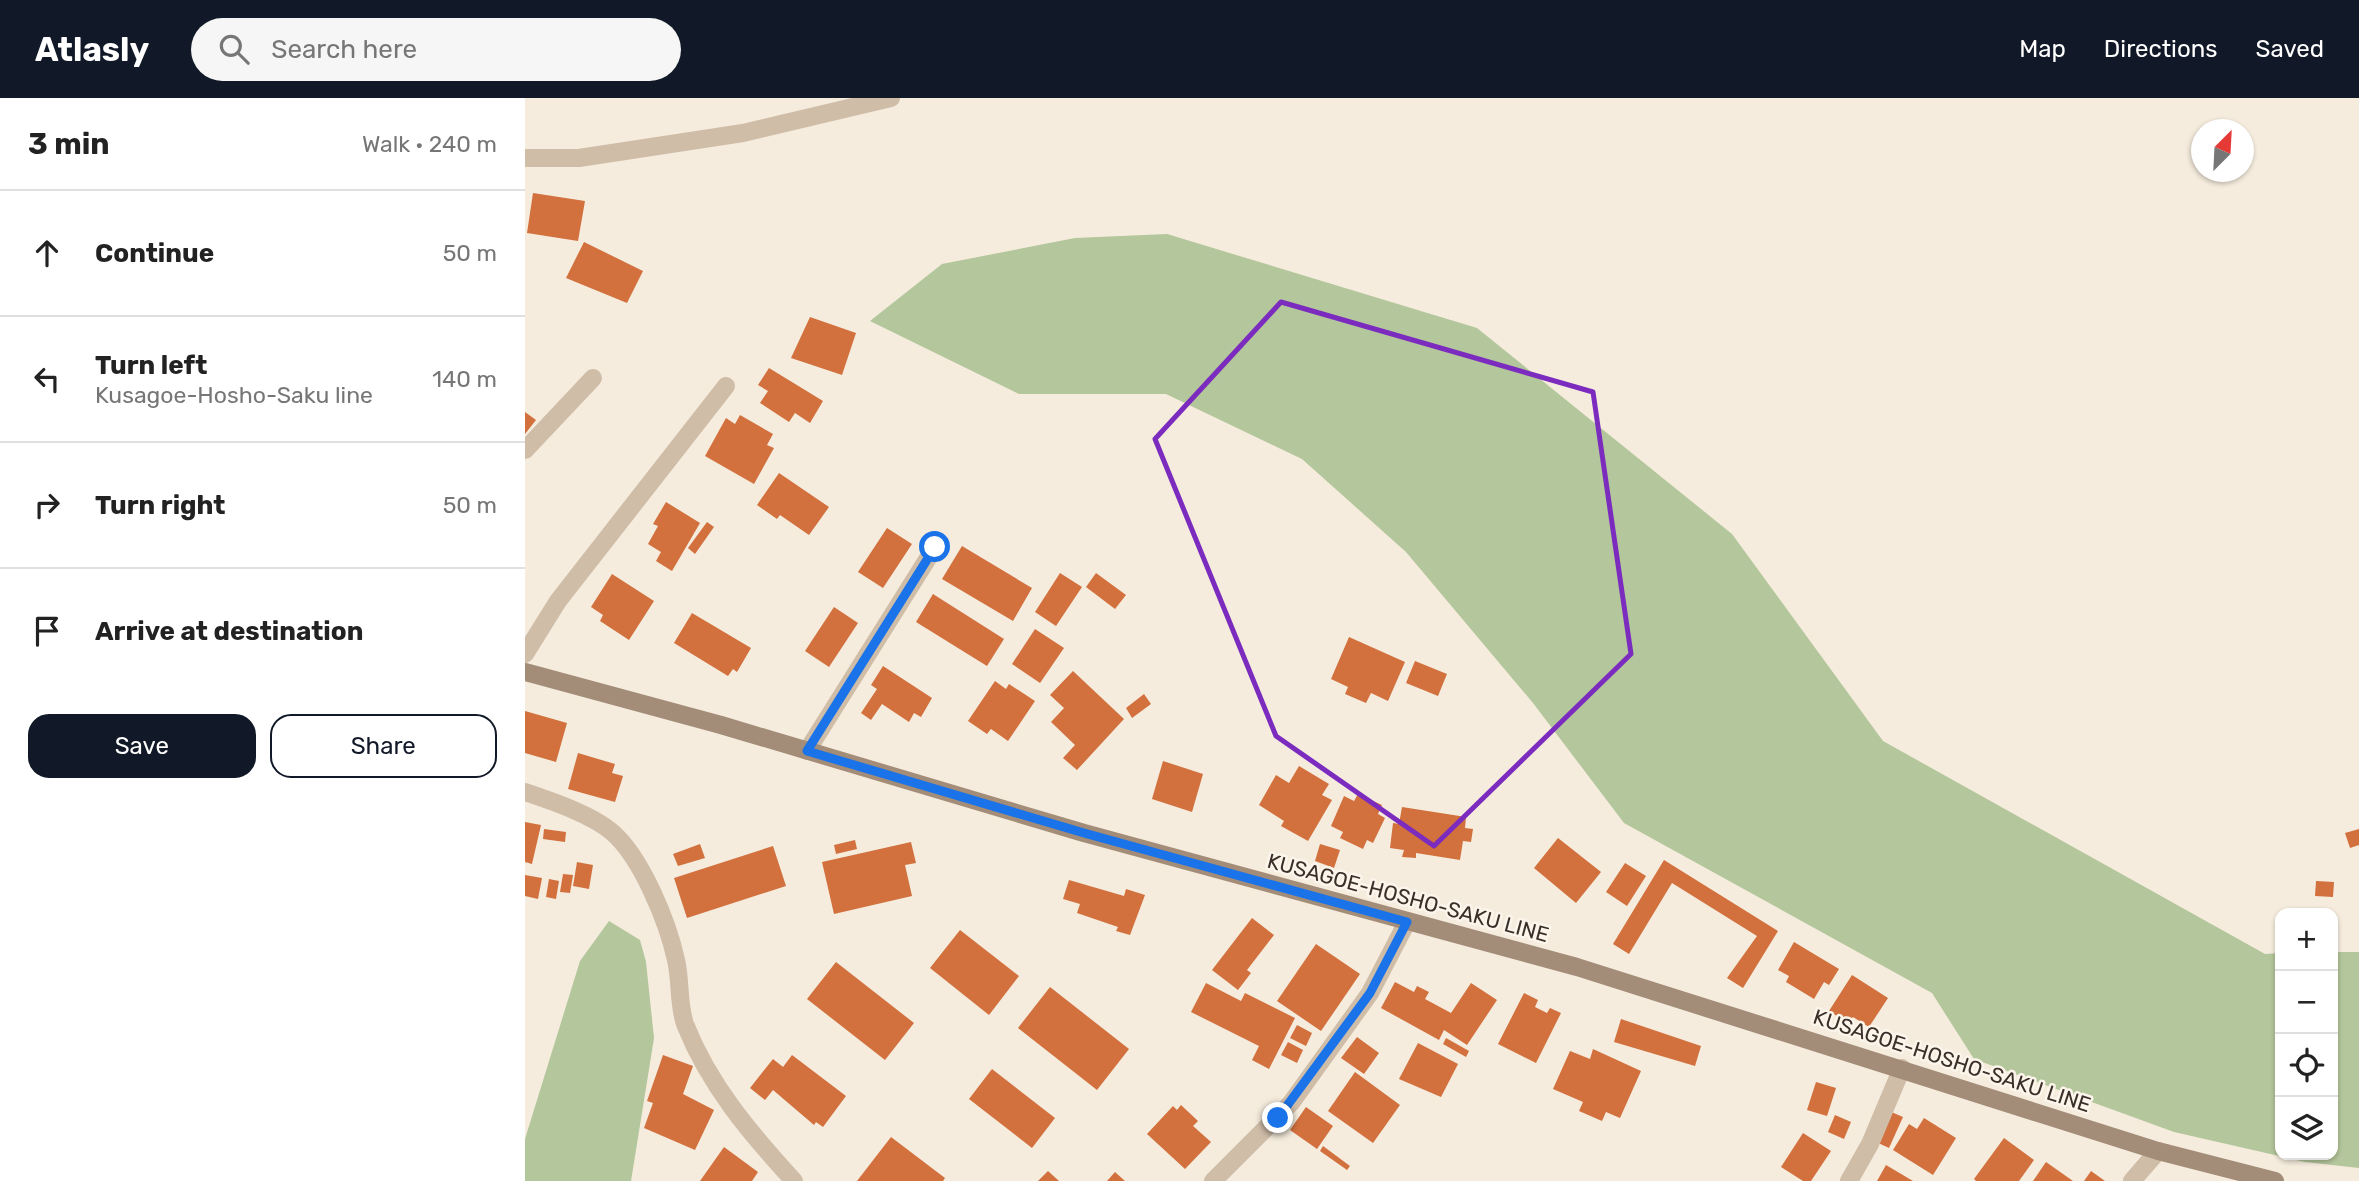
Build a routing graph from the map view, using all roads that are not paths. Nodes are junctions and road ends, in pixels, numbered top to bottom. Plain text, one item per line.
1 (891, 98) edge
2 (525, 158) edge
3 (593, 378) dead end
4 (726, 386) dead end
5 (525, 450) edge
6 (935, 547) dead end
7 (525, 654) edge
8 (525, 672) edge
9 (807, 751) junction
10 (525, 792) edge
11 (1407, 922) junction
12 (1902, 1068) junction
13 (2158, 1151) junction
14 (794, 1181) edge
15 (1213, 1181) edge
16 (1849, 1181) edge
17 (2132, 1181) edge
18 (2275, 1181) edge

1 - 2 street
3 - 5 street
4 - 7 street
6 - 9 street
8 - 9 main road, KUSAGOE-HOSHO-SAKU LINE
9 - 11 main road, KUSAGOE-HOSHO-SAKU LINE
10 - 14 street
11 - 12 main road, KUSAGOE-HOSHO-SAKU LINE
11 - 15 street
12 - 13 main road, KUSAGOE-HOSHO-SAKU LINE
12 - 16 street
13 - 17 street
13 - 18 main road, KUSAGOE-HOSHO-SAKU LINE

